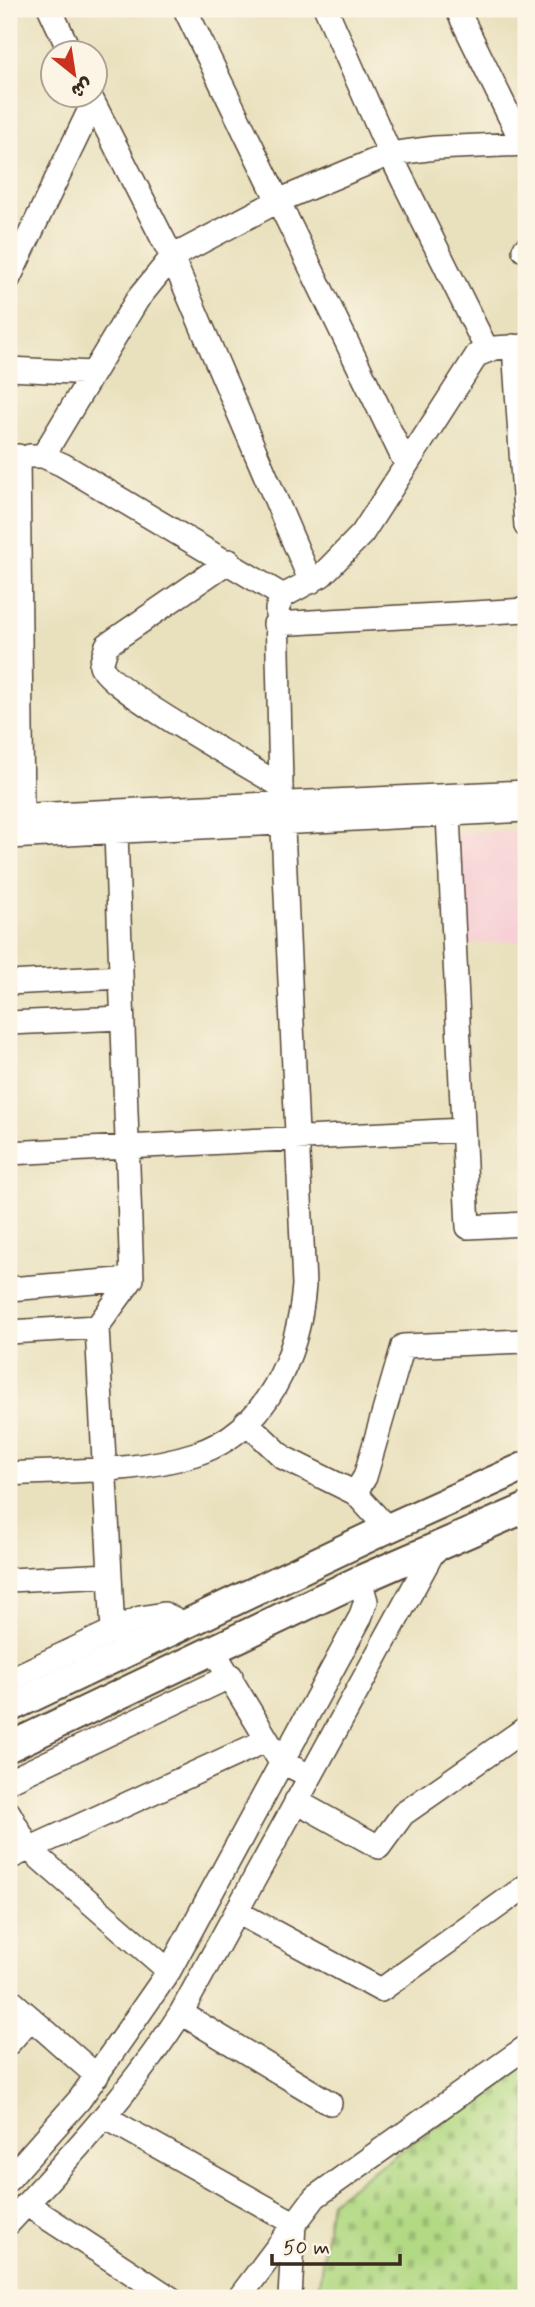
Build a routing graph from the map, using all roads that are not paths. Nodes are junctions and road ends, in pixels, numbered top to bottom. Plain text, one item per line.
1 (50, 9) edge
2 (185, 9) edge
3 (326, 9) edge
4 (457, 9) edge
5 (63, 38) edge
6 (87, 108) edge
7 (96, 108) edge
8 (524, 144) edge
9 (390, 155) junction
10 (278, 201) junction
11 (172, 257) junction
12 (9, 278) edge
13 (520, 346) edge
14 (487, 350) junction
15 (9, 369) edge
16 (92, 373) junction
17 (14, 456) edge
18 (43, 456) junction
19 (406, 464) junction
20 (526, 519) edge
21 (526, 526) edge
22 (229, 561) junction
23 (311, 582) junction
24 (283, 596) junction
25 (526, 610) edge
26 (275, 624) junction
27 (526, 792) edge
28 (282, 805) junction
29 (526, 810) edge
30 (448, 815) junction
31 (15, 816) edge
32 (116, 833) junction
33 (9, 837) edge
34 (121, 977) junction
35 (9, 983) edge
36 (122, 1017) junction
37 (9, 1023) edge
38 (463, 1130) junction
39 (298, 1139) junction
40 (127, 1147) junction
41 (9, 1153) edge
42 (526, 1224) edge
43 (132, 1279) junction
44 (9, 1289) edge
45 (97, 1327) junction
46 (9, 1332) edge
47 (526, 1341) edge
48 (246, 1422) junction
49 (526, 1466) edge
50 (104, 1468) junction
51 (9, 1474) edge
52 (355, 1493) junction
53 (526, 1508) edge
54 (387, 1528) junction
55 (437, 1545) junction
56 (110, 1574) junction
57 (9, 1580) edge
58 (360, 1580) junction
59 (185, 1624) junction
60 (113, 1632) junction
61 (213, 1650) junction
62 (231, 1676) junction
63 (9, 1680) edge
64 (9, 1708) edge
65 (526, 1728) edge
66 (267, 1740) junction
67 (9, 1747) edge
68 (280, 1761) junction
69 (310, 1776) junction
70 (9, 1781) edge
71 (296, 1801) junction
72 (9, 1813) edge
73 (19, 1853) edge
74 (526, 1886) edge
75 (237, 1912) junction
76 (169, 1971) junction
77 (9, 1999) edge
78 (181, 2013) junction
79 (31, 2018) junction
80 (9, 2043) edge
81 (526, 2047) edge
82 (97, 2076) junction
83 (330, 2103) dead end
84 (105, 2117) junction
85 (9, 2179) edge
86 (26, 2204) junction
87 (9, 2223) edge
88 (294, 2223) junction
89 (170, 2298) edge
90 (239, 2298) edge
91 (290, 2298) edge

1 - 5 street
2 - 10 street
3 - 9 street
4 - 8 street
6 - 12 street
7 - 11 street
8 - 9 street
9 - 10 street
9 - 14 street
10 - 11 street
10 - 19 street
11 - 16 street
11 - 23 street
13 - 14 street
13 - 20 street
14 - 19 street
15 - 16 street
16 - 18 street
17 - 18 street
17 - 31 street
18 - 22 street
19 - 23 street
20 - 21 street
22 - 24 street
22 - 28 street
23 - 24 street
24 - 26 street
25 - 26 street
26 - 28 street
27 - 28 street
28 - 30 street
28 - 31 street
28 - 32 street
28 - 39 street
29 - 30 street
30 - 38 street
32 - 33 street
32 - 34 street
34 - 35 street
34 - 36 street
36 - 37 street
36 - 40 street
38 - 39 street
38 - 42 street
39 - 40 street
39 - 48 street
40 - 41 street
40 - 43 street
43 - 44 street
43 - 45 street
45 - 46 street
45 - 50 street
47 - 52 street
48 - 50 street
48 - 52 street
49 - 54 main road
50 - 51 street
50 - 56 street
52 - 54 street
53 - 55 main road
54 - 59 main road
55 - 58 main road
55 - 69 street
56 - 57 street
56 - 60 street
58 - 61 main road
58 - 68 street
59 - 60 street
59 - 64 main road
60 - 63 street
61 - 62 street
61 - 67 main road
62 - 66 street
62 - 70 street
65 - 71 street
66 - 68 street
66 - 73 street
68 - 69 street
68 - 76 street
69 - 71 street
71 - 75 street
72 - 73 street
73 - 76 street
74 - 75 street
75 - 78 street
76 - 82 street
77 - 79 street
78 - 83 street
78 - 84 street
79 - 80 street
79 - 82 street
81 - 88 street
82 - 85 street
84 - 86 street
84 - 88 street
86 - 87 street
86 - 89 street
88 - 90 street
88 - 91 street

